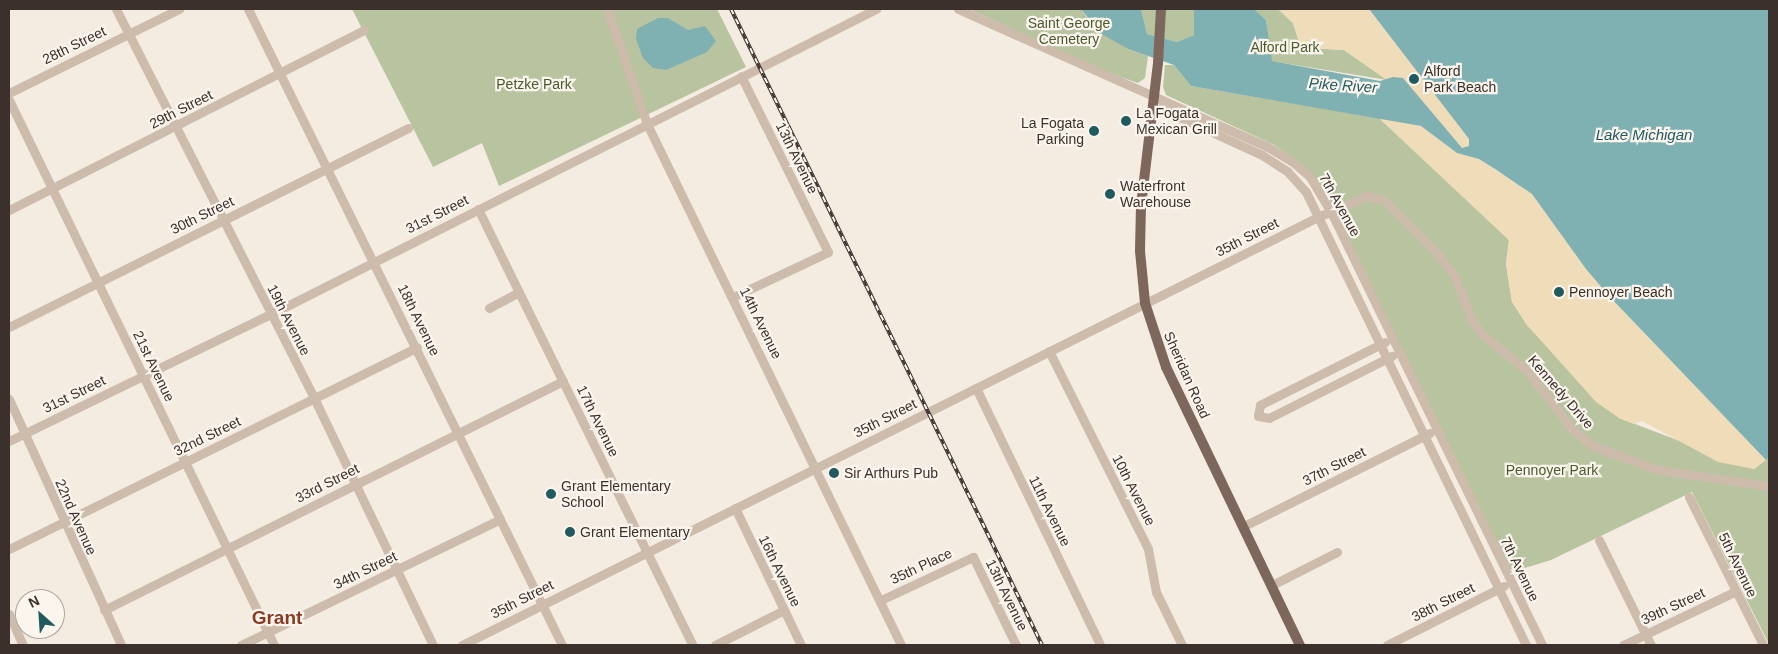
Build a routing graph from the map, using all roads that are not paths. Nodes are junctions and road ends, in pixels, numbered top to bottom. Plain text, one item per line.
1 (116, 9) edge
2 (179, 9) edge
3 (248, 9) edge
4 (607, 9) edge
5 (876, 9) edge
6 (958, 9) edge
7 (1161, 9) edge
8 (364, 30) dead end
9 (129, 33) junction
10 (281, 74) junction
11 (741, 76) junction
12 (9, 93) edge
13 (1152, 98) junction
14 (9, 100) edge
15 (647, 124) junction
16 (175, 127) junction
17 (408, 128) dead end
18 (327, 168) junction
19 (51, 190) junction
20 (478, 209) junction
21 (9, 210) edge
22 (1331, 212) junction
23 (1320, 216) junction
24 (222, 220) junction
25 (375, 261) junction
26 (99, 282) junction
27 (519, 292) junction
28 (733, 297) junction
29 (1145, 303) junction
30 (489, 308) dead end
31 (271, 314) junction
32 (9, 327) edge
33 (1392, 338) junction
34 (1381, 344) junction
35 (416, 347) junction
36 (1049, 352) junction
37 (1399, 352) junction
38 (1388, 358) junction
39 (144, 376) junction
40 (563, 380) junction
41 (976, 388) junction
42 (314, 398) junction
43 (9, 399) edge
44 (1436, 430) junction
45 (458, 433) junction
46 (24, 434) junction
47 (1424, 436) junction
48 (9, 441) edge
49 (185, 462) junction
50 (817, 467) junction
51 (355, 484) junction
52 (1769, 486) edge
53 (1689, 497) dead end
54 (735, 508) junction
55 (500, 519) junction
56 (63, 522) junction
57 (1244, 526) junction
58 (1599, 540) dead end
59 (9, 549) edge
60 (225, 549) junction
61 (647, 552) junction
62 (1338, 552) dead end
63 (973, 557) joint
64 (396, 570) junction
65 (1511, 583) junction
66 (1272, 585) junction
67 (1500, 589) junction
68 (1736, 591) junction
69 (881, 600) junction
70 (542, 605) junction
71 (104, 610) junction
72 (784, 610) junction
73 (9, 614) edge
74 (268, 632) junction
75 (1646, 634) junction
76 (1404, 642) edge
77 (23, 645) edge
78 (120, 645) edge
79 (241, 645) edge
80 (274, 645) edge
81 (433, 645) edge
82 (462, 645) edge
83 (562, 645) edge
84 (693, 645) edge
85 (715, 645) edge
86 (801, 645) edge
87 (902, 645) edge
88 (1016, 645) edge
89 (1100, 645) edge
90 (1182, 645) edge
91 (1300, 645) edge
92 (1387, 645) edge
93 (1526, 645) edge
94 (1542, 645) edge
95 (1623, 645) edge
96 (1651, 645) edge
97 (1763, 645) edge

1 - 9 street, 19th Avenue
2 - 9 street, 28th Street
3 - 10 street, 18th Avenue
4 - 15 street, 14th Avenue
5 - 11 street, 31st Street
6 - 13 street
7 - 13 main road, Sheridan Road
8 - 10 street, 29th Street
9 - 12 street, 28th Street
9 - 16 street, 19th Avenue
10 - 16 street, 29th Street
10 - 18 street, 18th Avenue
11 - 15 street, 31st Street
11 - 28 street, 13th Avenue
13 - 22 street, 7th Avenue
13 - 23 street, 7th Avenue
13 - 29 main road, Sheridan Road
14 - 19 street, 21st Avenue
15 - 20 street, 31st Street
15 - 28 street, 14th Avenue
16 - 19 street, 29th Street
16 - 24 street, 19th Avenue
17 - 18 street, 30th Street
18 - 24 street, 30th Street
18 - 25 street, 18th Avenue
19 - 21 street, 29th Street
19 - 26 street, 21st Avenue
20 - 25 street, 31st Street
20 - 27 street, 17th Avenue
22 - 23 street, Kennedy Drive
22 - 33 street, 7th Avenue
22 - 52 street, Kennedy Drive
23 - 29 street, 35th Street
23 - 34 street, 7th Avenue
24 - 26 street, 30th Street
24 - 31 street, 19th Avenue
25 - 31 street, 31st Street
25 - 35 street, 18th Avenue
26 - 32 street, 30th Street
26 - 39 street, 21st Avenue
27 - 30 street
27 - 40 street, 17th Avenue
28 - 50 street, 14th Avenue
29 - 36 street, 35th Street
29 - 57 main road, Sheridan Road
31 - 39 street, 31st Street
31 - 42 street, 19th Avenue
33 - 34 street
33 - 37 street, 7th Avenue
34 - 38 street, 7th Avenue
34 - 38 street
35 - 42 street, 32nd Street
35 - 45 street, 18th Avenue
36 - 41 street, 35th Street
36 - 90 street, 10th Avenue
37 - 38 street
37 - 44 street, 7th Avenue
38 - 47 street, 7th Avenue
39 - 46 street, 31st Street
39 - 49 street, 21st Avenue
40 - 45 street, 33rd Street
40 - 61 street, 17th Avenue
41 - 50 street, 35th Street
41 - 89 street, 11th Avenue
42 - 49 street, 32nd Street
42 - 51 street, 19th Avenue
43 - 46 street, 22nd Avenue
44 - 47 street, 37th Street
44 - 65 street, 7th Avenue
45 - 51 street, 33rd Street
45 - 55 street, 18th Avenue
46 - 48 street, 31st Street
46 - 56 street, 22nd Avenue
47 - 57 street, 37th Street
47 - 67 street, 7th Avenue
49 - 56 street, 32nd Street
49 - 60 street, 21st Avenue
50 - 54 street, 35th Street
50 - 69 street, 14th Avenue
51 - 60 street, 33rd Street
51 - 64 street, 19th Avenue
53 - 68 street, 5th Avenue
54 - 61 street, 35th Street
54 - 72 street, 16th Avenue
55 - 64 street, 34th Street
55 - 70 street, 18th Avenue
56 - 59 street, 32nd Street
56 - 71 street, 22nd Avenue
57 - 66 main road, Sheridan Road
58 - 75 street
60 - 71 street, 33rd Street
60 - 74 street, 21st Avenue
61 - 70 street, 35th Street
61 - 84 street, 17th Avenue
62 - 66 street
63 - 69 street, 35th Place
63 - 88 street, 13th Avenue
64 - 74 street, 34th Street
64 - 81 street, 19th Avenue
65 - 67 street, 38th Street
65 - 94 street, 7th Avenue
66 - 91 main road, Sheridan Road
67 - 76 street, 38th Street
67 - 93 street, 7th Avenue
68 - 75 street, 39th Street
68 - 97 street, 5th Avenue
69 - 87 street, 14th Avenue
70 - 82 street, 35th Street
70 - 83 street, 18th Avenue
71 - 78 street, 22nd Avenue
72 - 85 street
72 - 86 street, 16th Avenue
73 - 77 street
74 - 79 street, 34th Street
74 - 80 street, 21st Avenue
75 - 95 street, 39th Street
75 - 96 street
76 - 92 street, 38th Street

